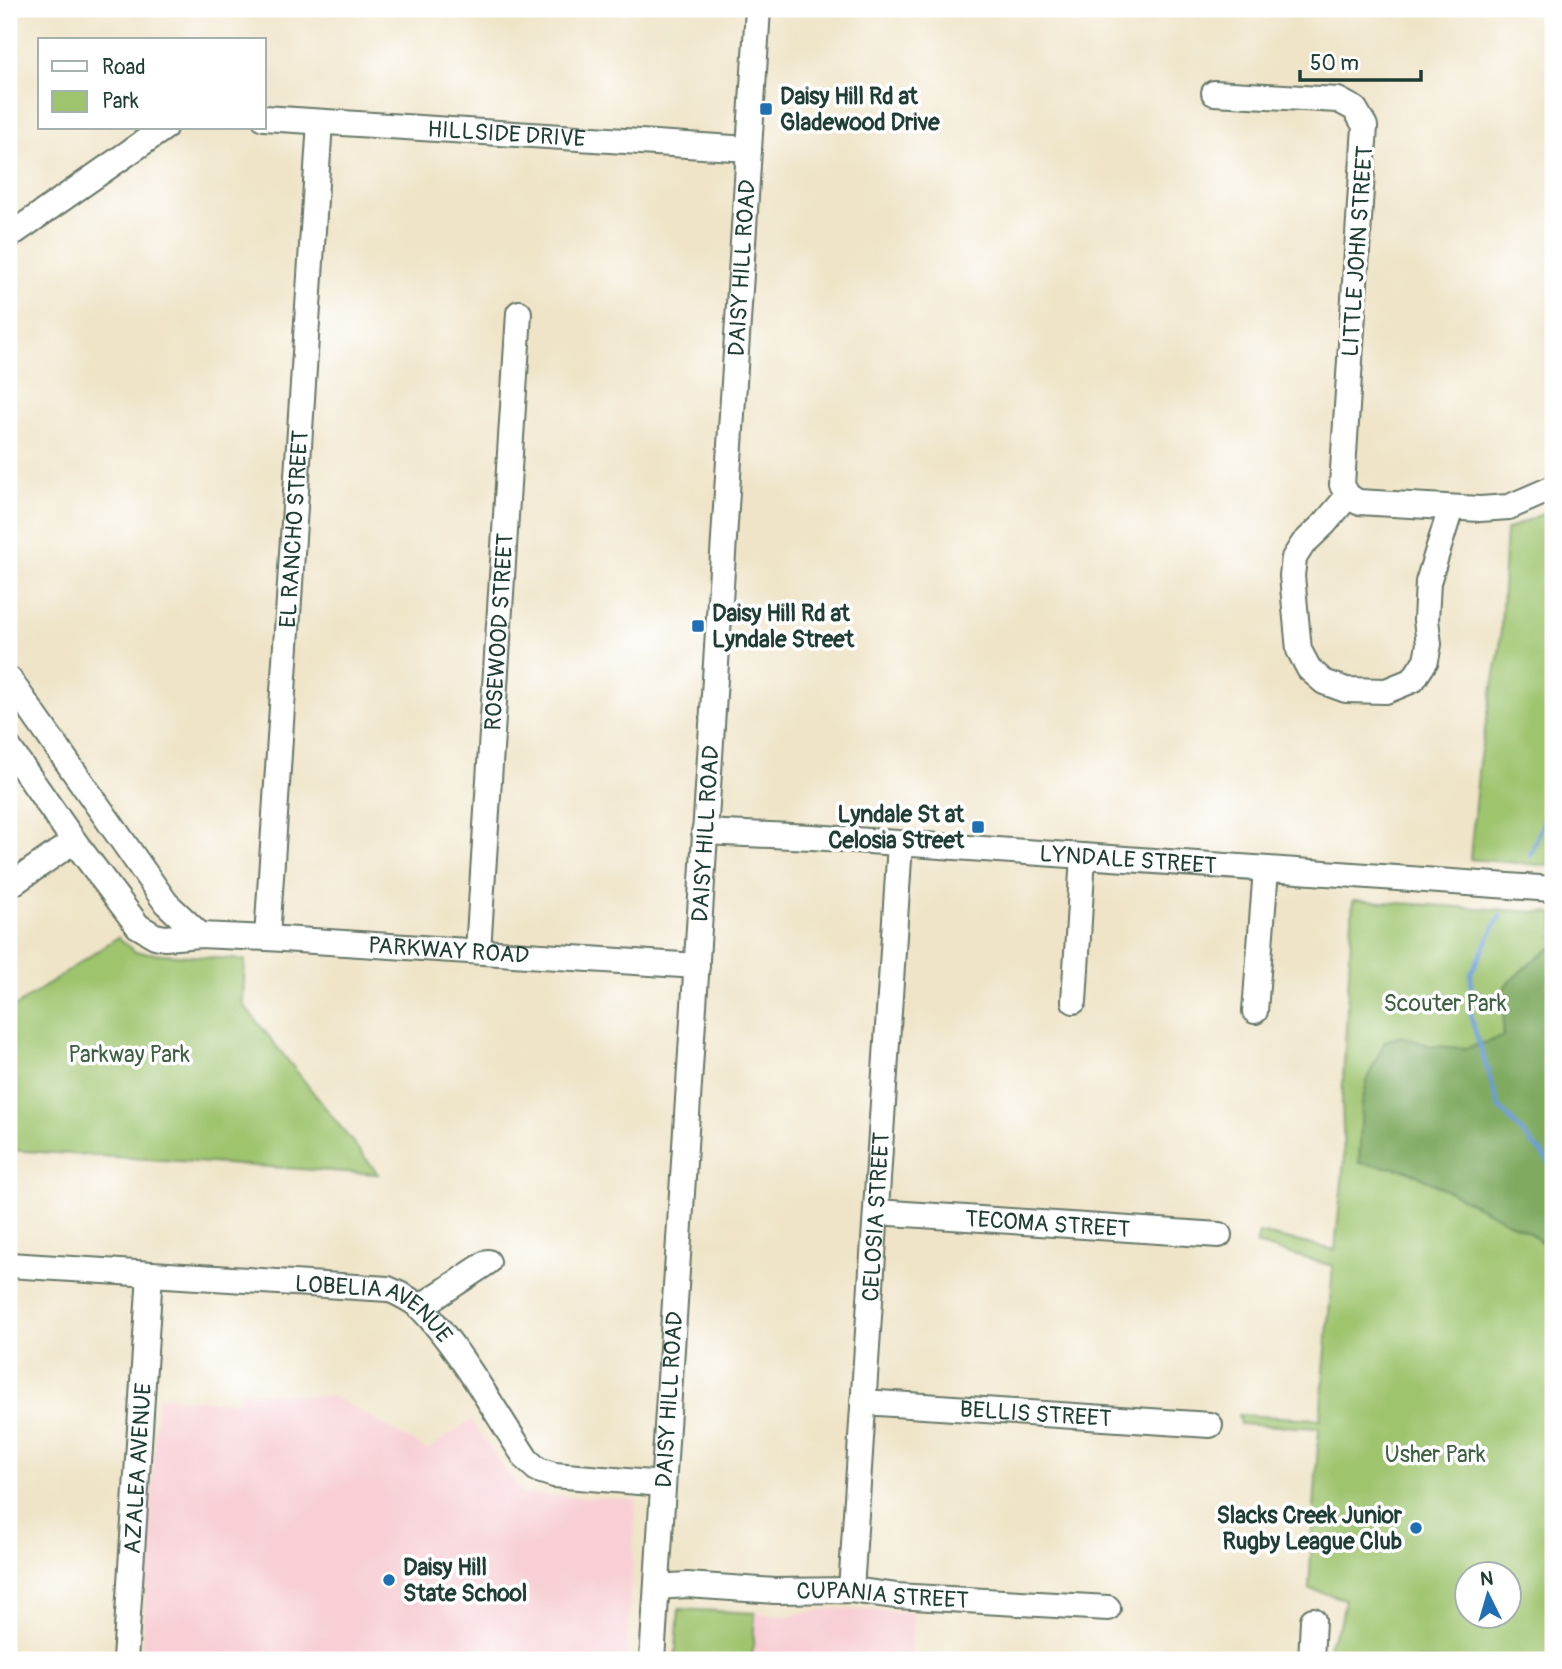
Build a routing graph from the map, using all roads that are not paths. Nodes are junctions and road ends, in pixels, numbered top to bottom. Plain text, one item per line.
1 (758, 9) edge
2 (1214, 93) dead end
3 (266, 118) edge
4 (320, 122) junction
5 (161, 130) edge
6 (749, 149) junction
7 (9, 236) edge
8 (519, 313) dead end
9 (1553, 488) edge
10 (1348, 496) junction
11 (1451, 508) junction
12 (9, 679) edge
13 (9, 748) edge
14 (704, 832) junction
15 (74, 841) junction
16 (900, 844) junction
17 (1083, 856) junction
18 (1266, 869) junction
19 (9, 886) edge
20 (1553, 889) edge
21 (200, 935) junction
22 (267, 938) junction
23 (478, 951) junction
24 (697, 966) junction
25 (1074, 1001) dead end
26 (1255, 1011) dead end
27 (876, 1212) junction
28 (1219, 1235) dead end
29 (488, 1262) dead end
30 (9, 1265) edge
31 (150, 1274) junction
32 (420, 1307) junction
33 (863, 1402) junction
34 (1210, 1425) dead end
35 (663, 1484) junction
36 (657, 1587) junction
37 (852, 1590) junction
38 (1108, 1608) dead end
39 (1313, 1620) dead end
40 (125, 1660) edge
41 (652, 1660) edge
42 (1311, 1660) edge

1 - 6 street, DAISY HILL ROAD
2 - 10 street, LITTLE JOHN STREET
3 - 4 street, HILLSIDE DRIVE
4 - 6 street, HILLSIDE DRIVE
4 - 22 street, EL RANCHO STREET
5 - 7 street
6 - 14 street, DAISY HILL ROAD
8 - 23 street, ROSEWOOD STREET
9 - 11 street
10 - 11 street
10 - 11 street
12 - 21 street
13 - 15 street, PARKWAY ROAD
14 - 16 street, LYNDALE STREET
14 - 24 street, DAISY HILL ROAD
15 - 19 street
15 - 21 street, PARKWAY ROAD
16 - 17 street, LYNDALE STREET
16 - 27 street, CELOSIA STREET
17 - 18 street, LYNDALE STREET
17 - 25 street
18 - 20 street, LYNDALE STREET
18 - 26 street
21 - 22 street, PARKWAY ROAD
22 - 23 street, PARKWAY ROAD
23 - 24 street, PARKWAY ROAD
24 - 35 street, DAISY HILL ROAD
27 - 28 street, TECOMA STREET
27 - 33 street, CELOSIA STREET
29 - 32 street
30 - 31 street, LOBELIA AVENUE
31 - 32 street, LOBELIA AVENUE
31 - 40 street, AZALEA AVENUE
32 - 35 street, LOBELIA AVENUE
33 - 34 street, BELLIS STREET
33 - 37 street, CELOSIA STREET
35 - 36 street, DAISY HILL ROAD
36 - 37 street, CUPANIA STREET
36 - 41 street, DAISY HILL ROAD
37 - 38 street, CUPANIA STREET
39 - 42 street

